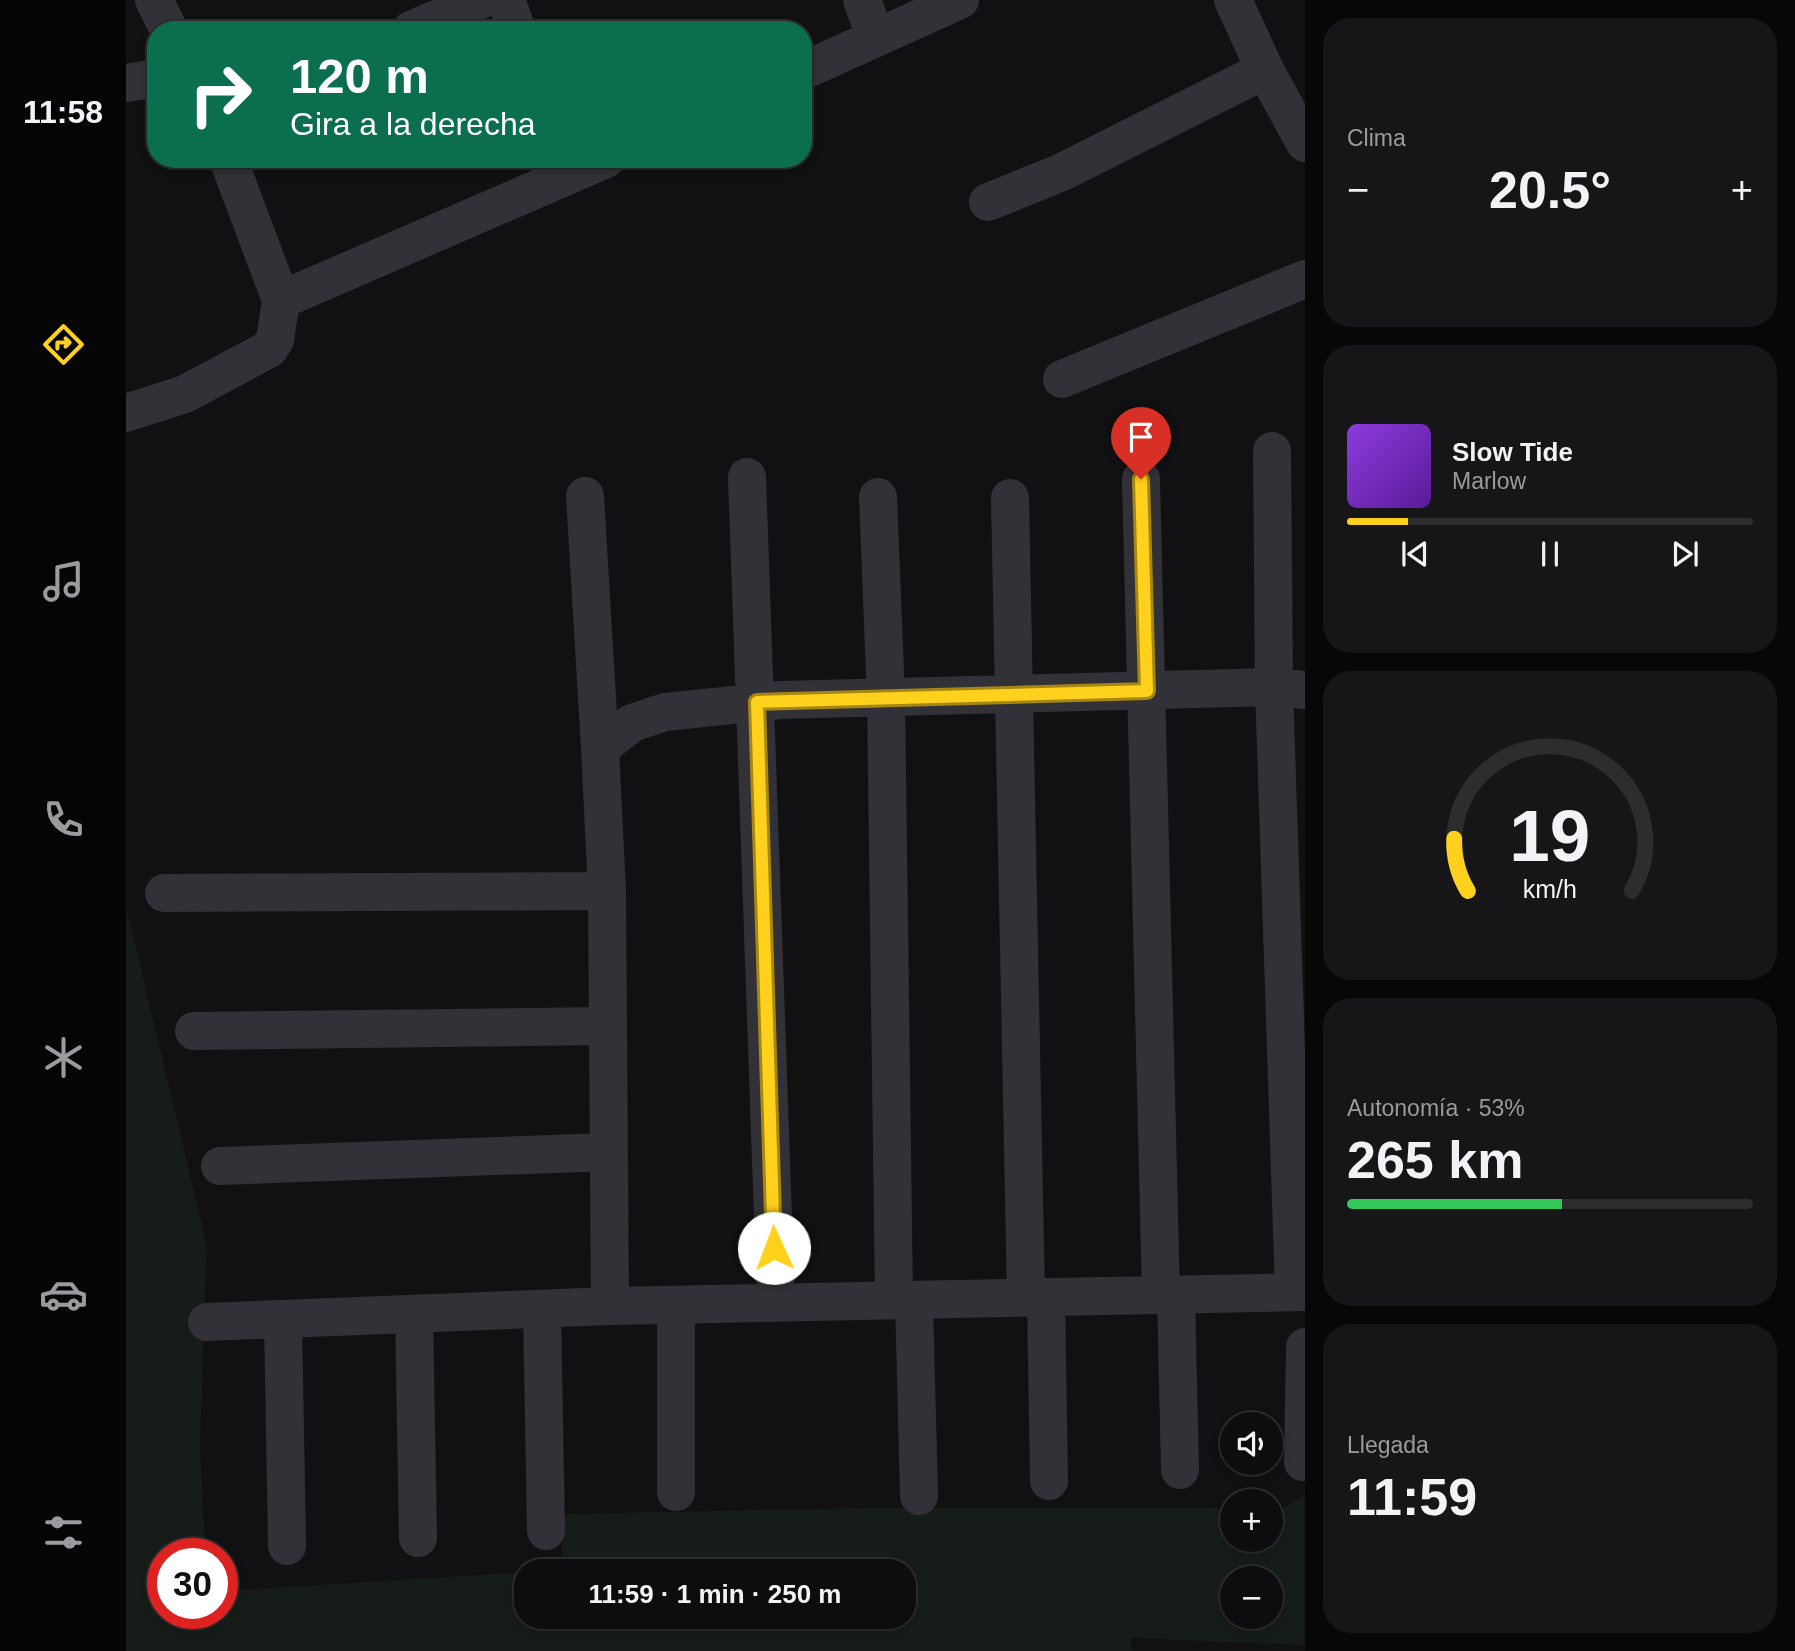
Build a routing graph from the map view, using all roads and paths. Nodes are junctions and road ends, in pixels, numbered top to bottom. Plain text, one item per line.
1 (154, 0) edge
2 (480, 0) edge
3 (506, 0) edge
4 (862, 0) edge
5 (960, 0) edge
6 (1233, 0) edge
7 (164, 21) edge
8 (432, 21) edge
9 (514, 21) edge
10 (876, 38) junction
11 (812, 67) edge
12 (1265, 70) junction
13 (147, 80) edge
14 (126, 83) edge
15 (1305, 143) edge
16 (231, 168) edge
17 (565, 168) edge
18 (988, 202) dead end
19 (1305, 279) edge
20 (281, 300) junction
21 (1062, 379) dead end
22 (126, 413) edge
23 (1272, 451) dead end
24 (747, 477) dead end
25 (1141, 479) dead end
26 (585, 496) dead end
27 (878, 497) dead end
28 (1010, 498) dead end
29 (1289, 689) edge
30 (1147, 691) junction
31 (1015, 694) junction
32 (886, 698) junction
33 (757, 702) junction
34 (600, 748) junction
35 (607, 891) junction
36 (164, 893) dead end
37 (608, 1026) junction
38 (194, 1031) dead end
39 (609, 1152) junction
40 (220, 1166) dead end
41 (1299, 1292) edge
42 (1168, 1295) junction
43 (1036, 1297) junction
44 (904, 1300) junction
45 (776, 1303) junction
46 (676, 1305) junction
47 (610, 1306) junction
48 (542, 1309) junction
49 (414, 1314) junction
50 (283, 1319) junction
51 (207, 1322) dead end
52 (1305, 1347) edge
53 (1303, 1461) edge
54 (1180, 1470) dead end
55 (1049, 1481) dead end
56 (676, 1492) dead end
57 (919, 1496) dead end
58 (546, 1531) dead end
59 (418, 1538) dead end
60 (287, 1546) dead end

1 - 7 street
2 - 8 street
3 - 9 street
4 - 10 street
5 - 10 street
6 - 12 street
10 - 11 street
12 - 15 street
12 - 18 street
13 - 14 street
16 - 20 street
17 - 20 street
19 - 21 street
20 - 22 street
23 - 29 street
24 - 33 street
25 - 30 street
26 - 34 street
27 - 32 street
28 - 31 street
29 - 30 street
29 - 41 street
30 - 31 street
30 - 42 street
31 - 32 street
31 - 43 street
32 - 33 street
32 - 44 street
33 - 34 street
33 - 45 street
34 - 35 street
35 - 36 street
35 - 37 street
37 - 38 street
37 - 39 street
39 - 40 street
39 - 47 street
41 - 42 street
42 - 43 street
42 - 54 street
43 - 44 street
43 - 55 street
44 - 45 street
44 - 57 street
45 - 46 street
46 - 47 street
46 - 56 street
47 - 48 street
48 - 49 street
48 - 58 street
49 - 50 street
49 - 59 street
50 - 51 street
50 - 60 street
52 - 53 street

